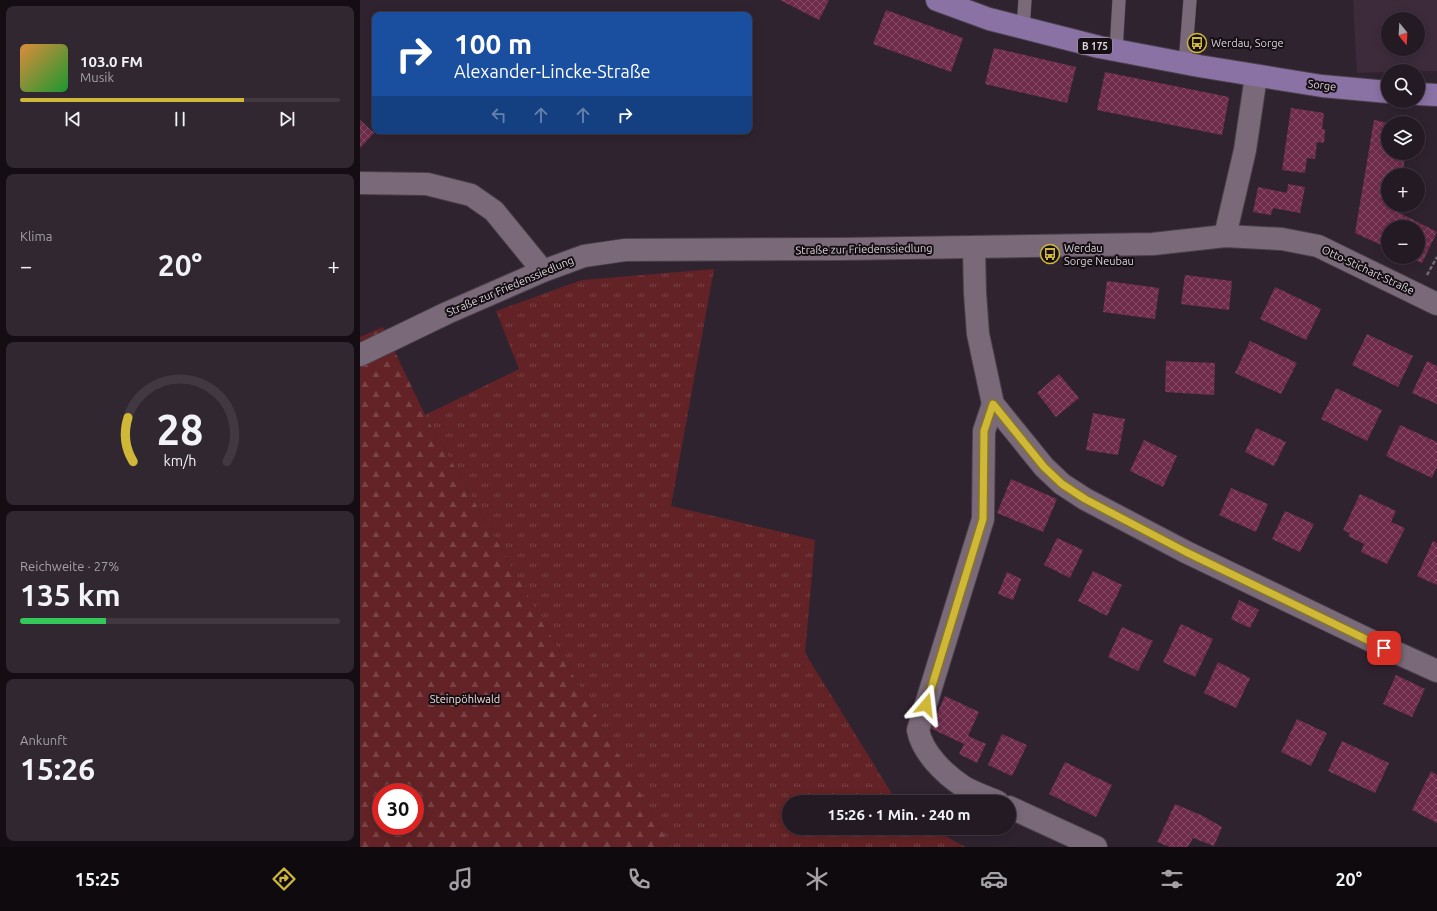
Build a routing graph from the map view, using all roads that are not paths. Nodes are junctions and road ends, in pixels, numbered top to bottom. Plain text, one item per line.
1 (937, 0) edge
2 (1025, 0) edge
3 (1119, 0) edge
4 (1190, 0) edge
5 (1023, 28) junction
6 (1116, 51) junction
7 (1185, 64) junction
8 (1256, 76) junction
9 (1381, 91) edge
10 (1425, 95) edge
11 (1437, 96) edge
12 (360, 183) edge
13 (1225, 236) junction
14 (974, 248) junction
15 (543, 271) junction
16 (1437, 304) edge
17 (360, 355) edge
18 (993, 404) junction
19 (1437, 671) edge
20 (982, 795) edge
21 (1016, 810) edge
22 (1096, 847) edge

1 - 5 main road, B 175
2 - 5 lane
3 - 6 lane
4 - 7 lane
5 - 6 main road, B 175
6 - 7 main road, B 175
7 - 8 main road, B 175
8 - 9 main road, Sorge / B 175
8 - 13 street
10 - 11 main road
12 - 15 street
13 - 14 street, Straße zur Friedenssiedlung
13 - 16 street, Otto-Stichart-Straße
14 - 15 street, Straße zur Friedenssiedlung
14 - 18 street
15 - 17 street, Straße zur Friedenssiedlung
18 - 19 street
18 - 20 street
21 - 22 street

